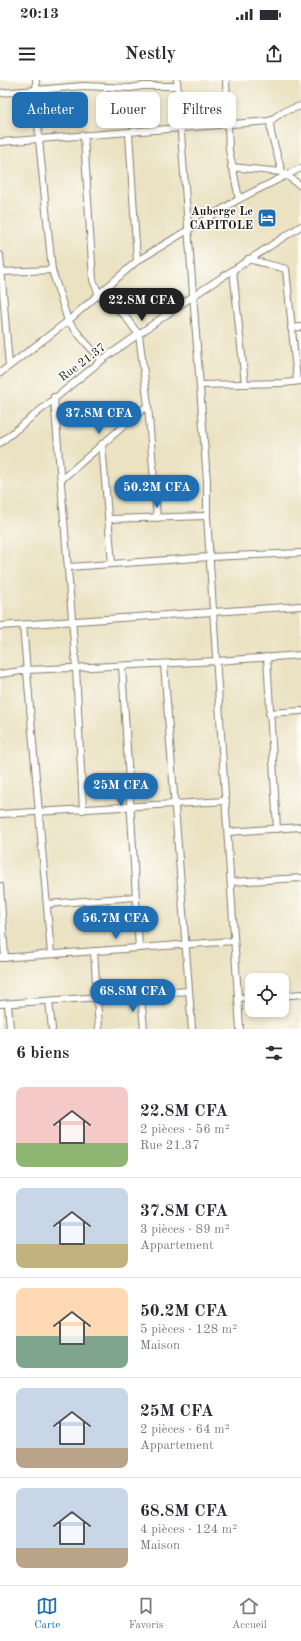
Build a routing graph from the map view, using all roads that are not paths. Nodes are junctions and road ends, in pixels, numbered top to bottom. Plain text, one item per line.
1 (36, 80) edge
2 (226, 80) edge
3 (142, 83) edge
4 (177, 83) edge
5 (36, 90) junction
6 (226, 92) edge
7 (0, 93) edge
8 (301, 106) edge
9 (270, 121) junction
10 (236, 124) edge
11 (192, 128) edge
12 (227, 128) edge
13 (180, 129) junction
14 (129, 132) junction
15 (84, 137) junction
16 (39, 140) junction
17 (0, 142) edge
18 (231, 167) junction
19 (301, 168) edge
20 (282, 172) junction
21 (289, 175) junction
22 (301, 186) edge
23 (239, 199) junction
24 (301, 226) edge
25 (189, 229) junction
26 (0, 255) edge
27 (248, 259) junction
28 (137, 261) junction
29 (52, 270) junction
30 (233, 270) junction
31 (1, 272) edge
32 (99, 294) junction
33 (193, 296) junction
34 (68, 321) junction
35 (301, 327) edge
36 (291, 328) junction
37 (139, 335) junction
38 (102, 360) junction
39 (9, 366) junction
40 (0, 373) edge
41 (299, 381) edge
42 (245, 384) junction
43 (200, 385) junction
44 (54, 397) junction
45 (148, 405) junction
46 (0, 443) edge
47 (102, 444) junction
48 (62, 479) junction
49 (207, 516) junction
50 (157, 518) junction
51 (109, 519) junction
52 (301, 553) edge
53 (210, 557) junction
54 (112, 564) junction
55 (69, 567) junction
56 (301, 606) edge
57 (214, 612) junction
58 (72, 621) junction
59 (23, 625) junction
60 (0, 626) edge
61 (301, 655) edge
62 (267, 657) junction
63 (217, 662) junction
64 (164, 664) junction
65 (122, 666) junction
66 (76, 668) junction
67 (28, 670) junction
68 (0, 674) edge
69 (301, 711) edge
70 (270, 713) junction
71 (226, 801) junction
72 (175, 805) junction
73 (130, 807) junction
74 (83, 810) junction
75 (40, 812) junction
76 (0, 814) edge
77 (301, 827) edge
78 (277, 828) junction
79 (228, 832) junction
80 (301, 878) edge
81 (231, 882) junction
82 (0, 886) edge
83 (135, 897) junction
84 (47, 904) junction
85 (234, 941) junction
86 (186, 944) junction
87 (139, 948) junction
88 (94, 951) junction
89 (51, 954) junction
90 (3, 958) edge
91 (189, 991) junction
92 (301, 994) edge
93 (141, 995) junction
94 (289, 995) edge
95 (97, 998) junction
96 (238, 998) junction
97 (245, 998) edge
98 (50, 1001) junction
99 (0, 1004) edge
100 (8, 1004) junction
101 (10, 1029) edge
102 (52, 1029) edge
103 (99, 1029) edge
104 (144, 1029) edge
105 (192, 1029) edge
106 (240, 1029) edge

1 - 5 street
2 - 6 street
3 - 4 street
3 - 5 street
4 - 13 street
5 - 7 street
5 - 16 street
8 - 9 street
9 - 10 street
9 - 20 street
11 - 13 street
12 - 18 street
13 - 14 street
13 - 25 street
14 - 15 street
14 - 28 street
15 - 16 street
15 - 32 street
16 - 17 street
16 - 29 street
18 - 20 street
18 - 23 street
19 - 21 street
20 - 21 street
21 - 22 street
21 - 23 street
23 - 25 street
24 - 27 street, Rue 21.37
25 - 28 street
25 - 33 street
26 - 31 street
27 - 30 street, Rue 21.37
27 - 36 street
28 - 32 street
29 - 31 street
29 - 34 street
30 - 33 street, Rue 21.37
30 - 42 street
31 - 39 street
32 - 34 street
32 - 37 street
33 - 37 street, Rue 21.37
33 - 43 street
34 - 38 street
34 - 39 street
35 - 36 street
36 - 41 street
37 - 38 street, Rue 21.37
37 - 45 street
38 - 44 street, Rue 21.37
39 - 40 street
41 - 42 street
42 - 43 street
43 - 49 street
44 - 46 street, Rue 21.37
44 - 48 street
45 - 47 street
45 - 50 street
47 - 48 street
47 - 51 street
48 - 55 street
49 - 50 street
49 - 53 street
50 - 51 street
51 - 54 street
52 - 53 street
53 - 54 street
53 - 57 street
54 - 55 street
55 - 58 street
56 - 57 street
57 - 58 street
57 - 63 street
58 - 59 street
58 - 66 street
59 - 60 street
59 - 67 street
61 - 62 street
62 - 63 street
62 - 70 street
63 - 64 street
63 - 71 street
64 - 65 street
64 - 72 street
65 - 66 street
65 - 73 street
66 - 67 street
66 - 74 street
67 - 68 street
67 - 75 street
69 - 70 street
70 - 78 street
71 - 72 street
71 - 79 street
72 - 73 street
72 - 86 street
73 - 74 street
73 - 83 street
74 - 75 street
75 - 76 street
75 - 84 street
77 - 78 street
78 - 79 street
79 - 81 street
80 - 81 street
81 - 85 street
82 - 90 street
83 - 84 street
83 - 87 street
84 - 89 street
85 - 86 street
85 - 96 street
86 - 87 street
86 - 91 street
87 - 88 street
88 - 89 street
88 - 95 street
89 - 90 street
91 - 93 street
91 - 105 street
92 - 94 street
93 - 95 street
93 - 104 street
95 - 98 street
95 - 103 street
96 - 97 street
96 - 106 street
98 - 100 street
98 - 102 street
99 - 100 street
100 - 101 street

